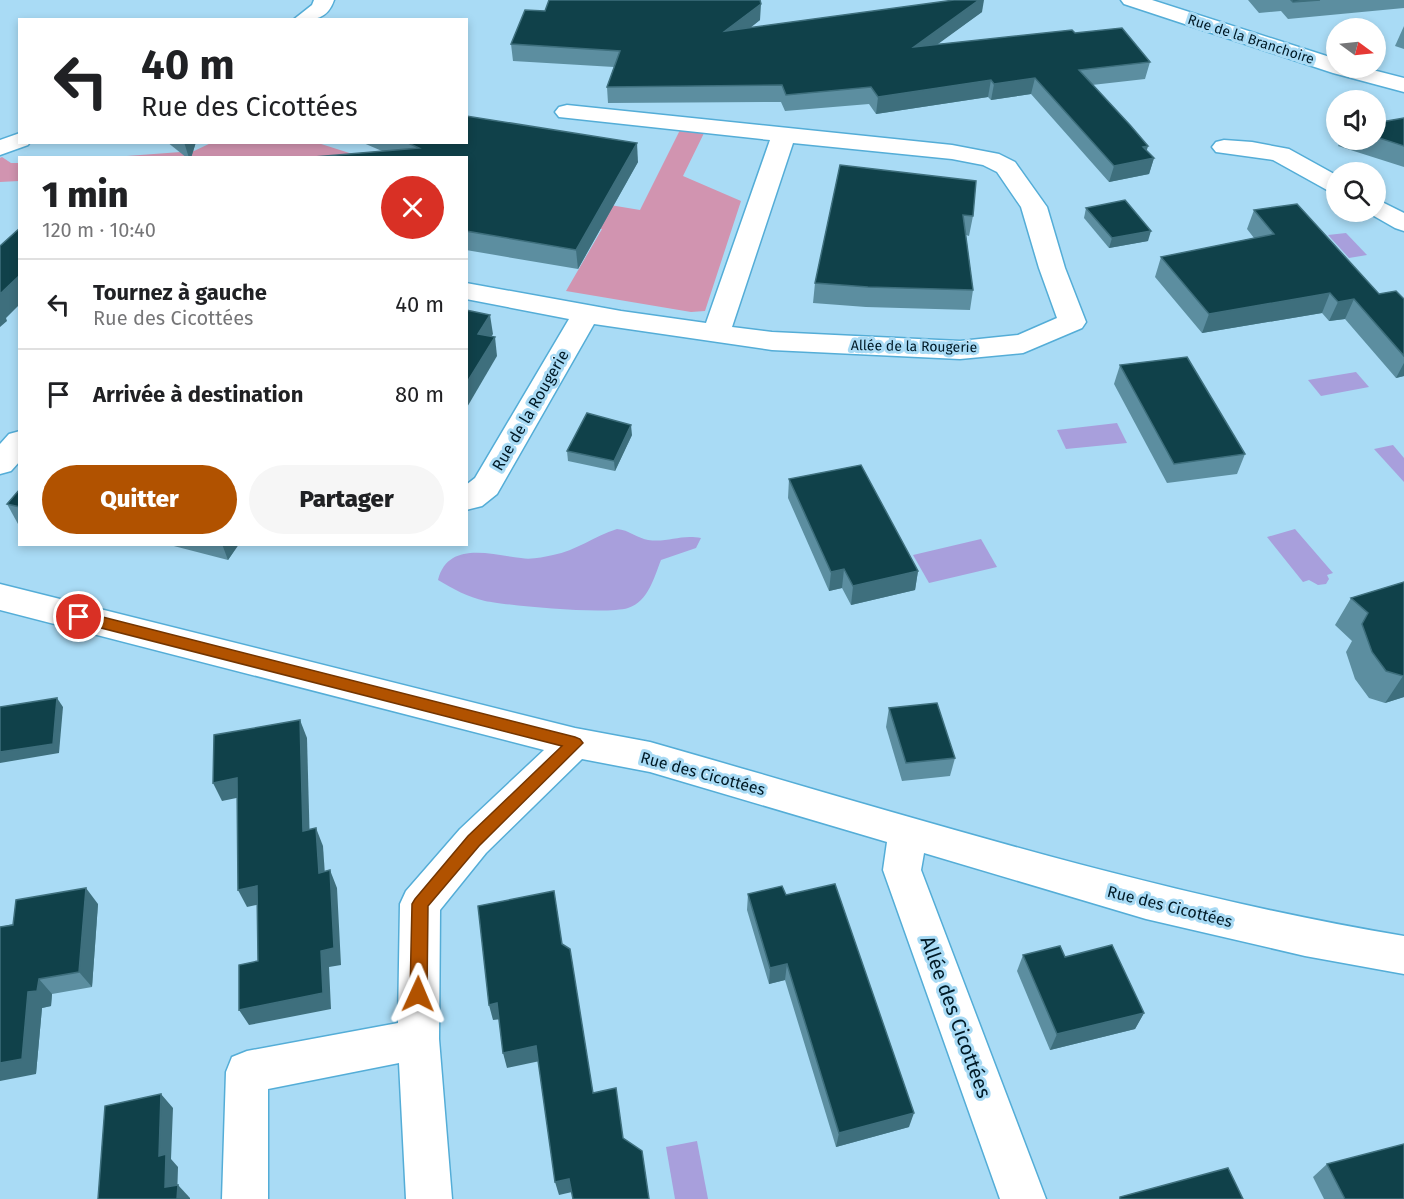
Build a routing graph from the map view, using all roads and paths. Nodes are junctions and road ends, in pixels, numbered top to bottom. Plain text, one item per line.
1 (324, 0) edge
2 (1131, 0) edge
3 (306, 18) edge
4 (1326, 63) edge
5 (1378, 78) edge
6 (1404, 85) edge
7 (567, 112) dead end
8 (784, 135) junction
9 (18, 141) edge
10 (1224, 147) dead end
11 (0, 148) edge
12 (1326, 179) edge
13 (1386, 213) edge
14 (1404, 223) edge
15 (468, 291) edge
16 (586, 313) junction
17 (716, 334) junction
18 (18, 443) edge
19 (0, 463) edge
20 (468, 499) edge
21 (0, 597) edge
22 (575, 743) junction
23 (908, 832) junction
24 (1404, 955) edge
25 (418, 1039) junction
26 (245, 1199) edge
27 (429, 1199) edge
28 (1023, 1199) edge

1 - 3 street
2 - 4 street, Rue de la Branchoire
5 - 6 street
7 - 8 street, Allée de la Rougerie
8 - 17 street
8 - 17 street, Allée de la Rougerie
9 - 11 street
10 - 12 street
13 - 14 street
15 - 16 street, Allée de la Rougerie
16 - 17 street, Allée de la Rougerie
16 - 20 street, Rue de la Rougerie
18 - 19 street
21 - 22 street, Rue des Cicottées
22 - 23 street, Rue des Cicottées
22 - 25 street
23 - 24 street, Rue des Cicottées
23 - 28 street, Allée des Cicottées
25 - 26 street
25 - 27 street

